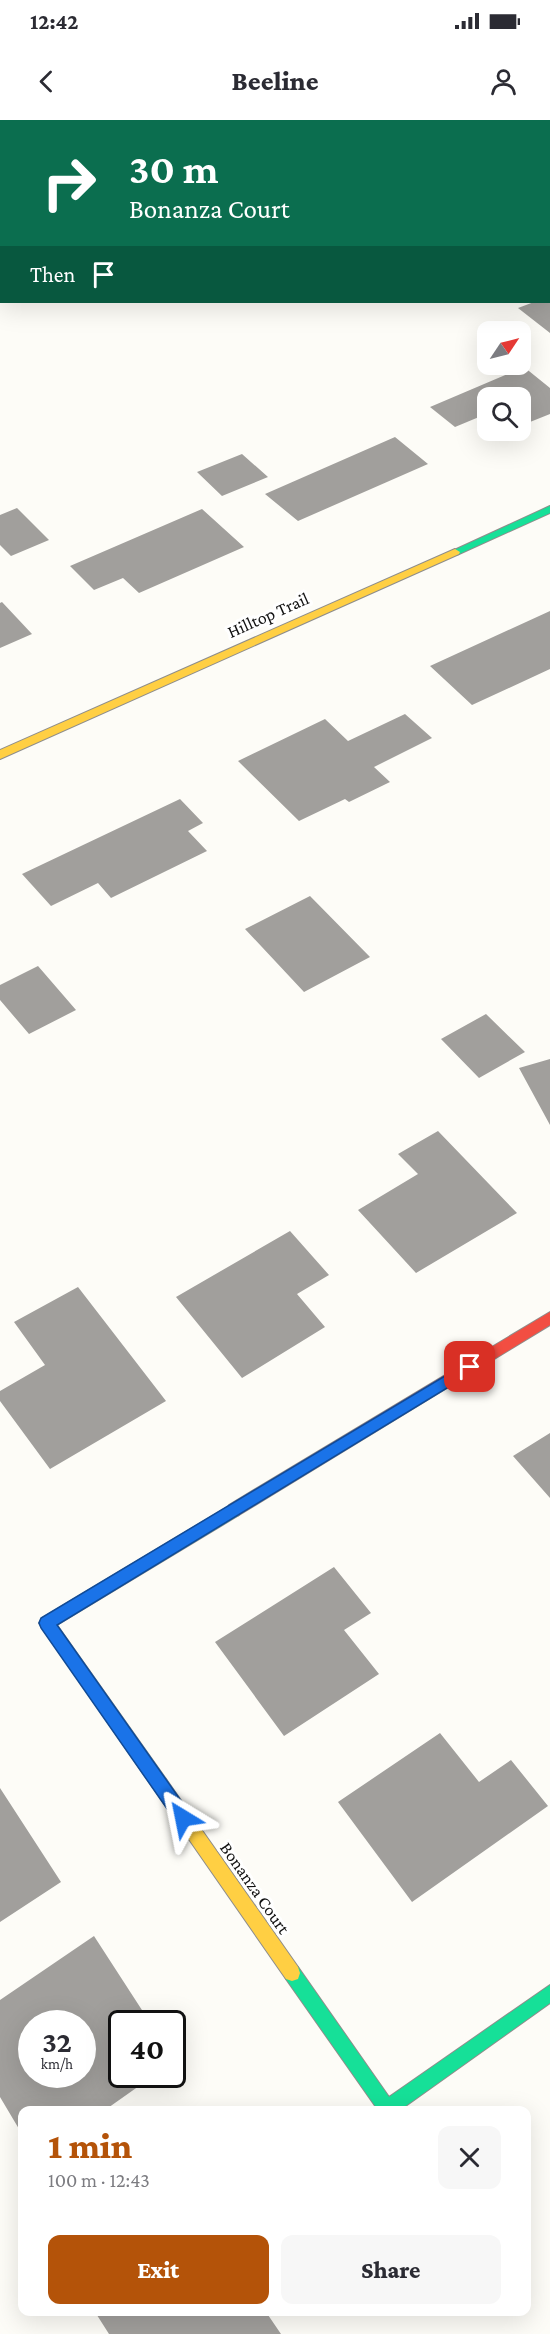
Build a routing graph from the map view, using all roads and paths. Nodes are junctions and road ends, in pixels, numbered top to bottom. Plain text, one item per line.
1 (550, 509) edge
2 (0, 755) edge
3 (550, 1318) edge
4 (550, 1993) edge
5 (385, 2106) edge
6 (391, 2106) edge

1 - 2 street, Hilltop Trail
3 - 5 street, Bonanza Court
4 - 6 street, Bonanza Court

